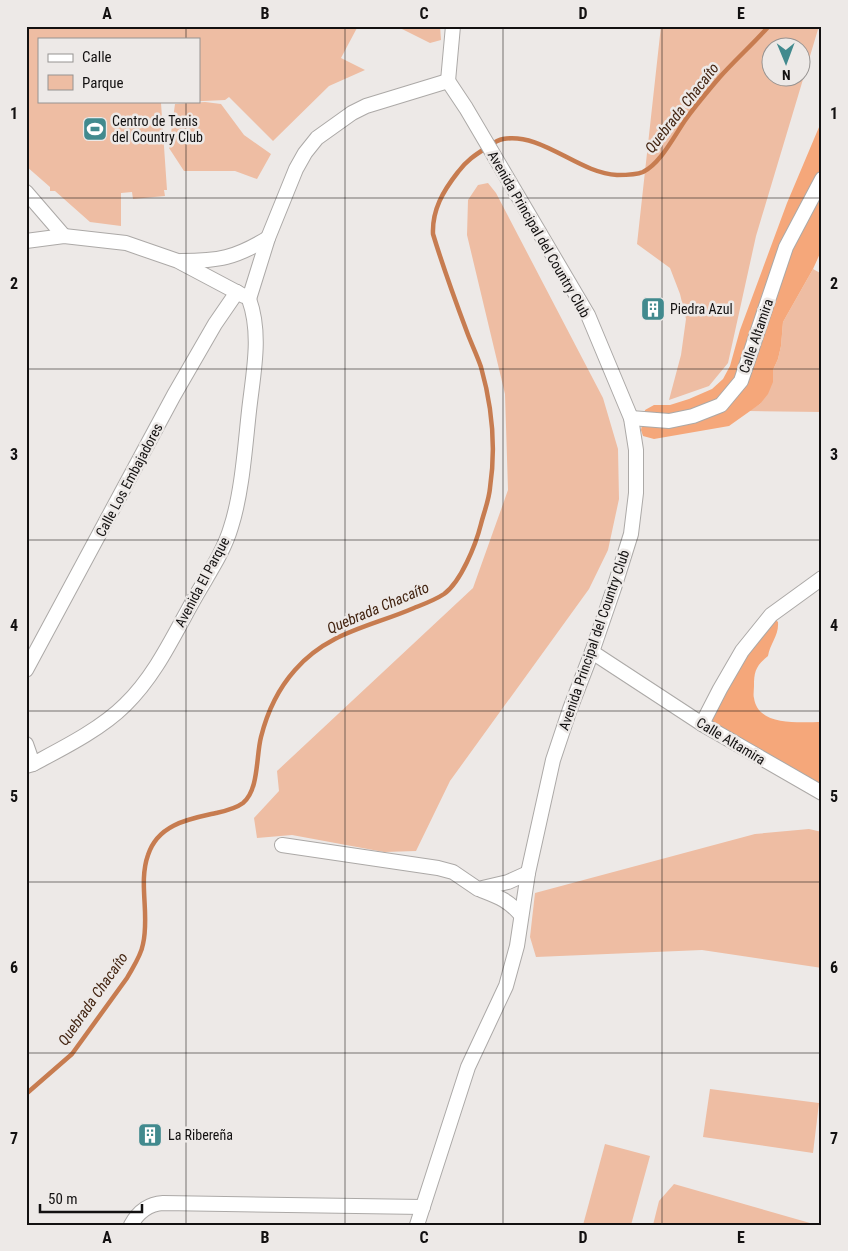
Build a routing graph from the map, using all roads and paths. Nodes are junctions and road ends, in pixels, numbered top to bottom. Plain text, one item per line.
1 (454, 26) edge
2 (448, 81) junction
3 (822, 179) edge
4 (26, 192) edge
5 (64, 236) junction
6 (268, 238) junction
7 (26, 241) edge
8 (178, 261) junction
9 (243, 296) junction
10 (631, 418) junction
11 (822, 578) edge
12 (592, 652) junction
13 (26, 670) edge
14 (702, 724) junction
15 (26, 744) edge
16 (30, 765) edge
17 (822, 793) edge
18 (282, 845) dead end
19 (528, 872) junction
20 (478, 889) junction
21 (521, 915) junction
22 (423, 1207) junction
23 (131, 1225) edge
24 (417, 1225) edge

1 - 2 street
2 - 6 street
2 - 10 street, Avenida Principal del Country Club
3 - 10 street, Calle Altamira
4 - 5 street
5 - 7 street
5 - 8 street
6 - 8 street
6 - 9 street
8 - 9 street
9 - 13 street, Calle Los Embajadores
9 - 16 street, Avenida El Parque
10 - 12 street, Avenida Principal del Country Club
11 - 14 street
12 - 14 street, Calle Altamira
12 - 19 street, Avenida Principal del Country Club
14 - 17 street, Calle Altamira
15 - 16 street
18 - 20 street
19 - 20 street
19 - 21 street, Avenida Principal del Country Club
20 - 21 street
21 - 22 street, Avenida Principal del Country Club
22 - 23 street
22 - 24 street, Avenida Principal del Country Club

